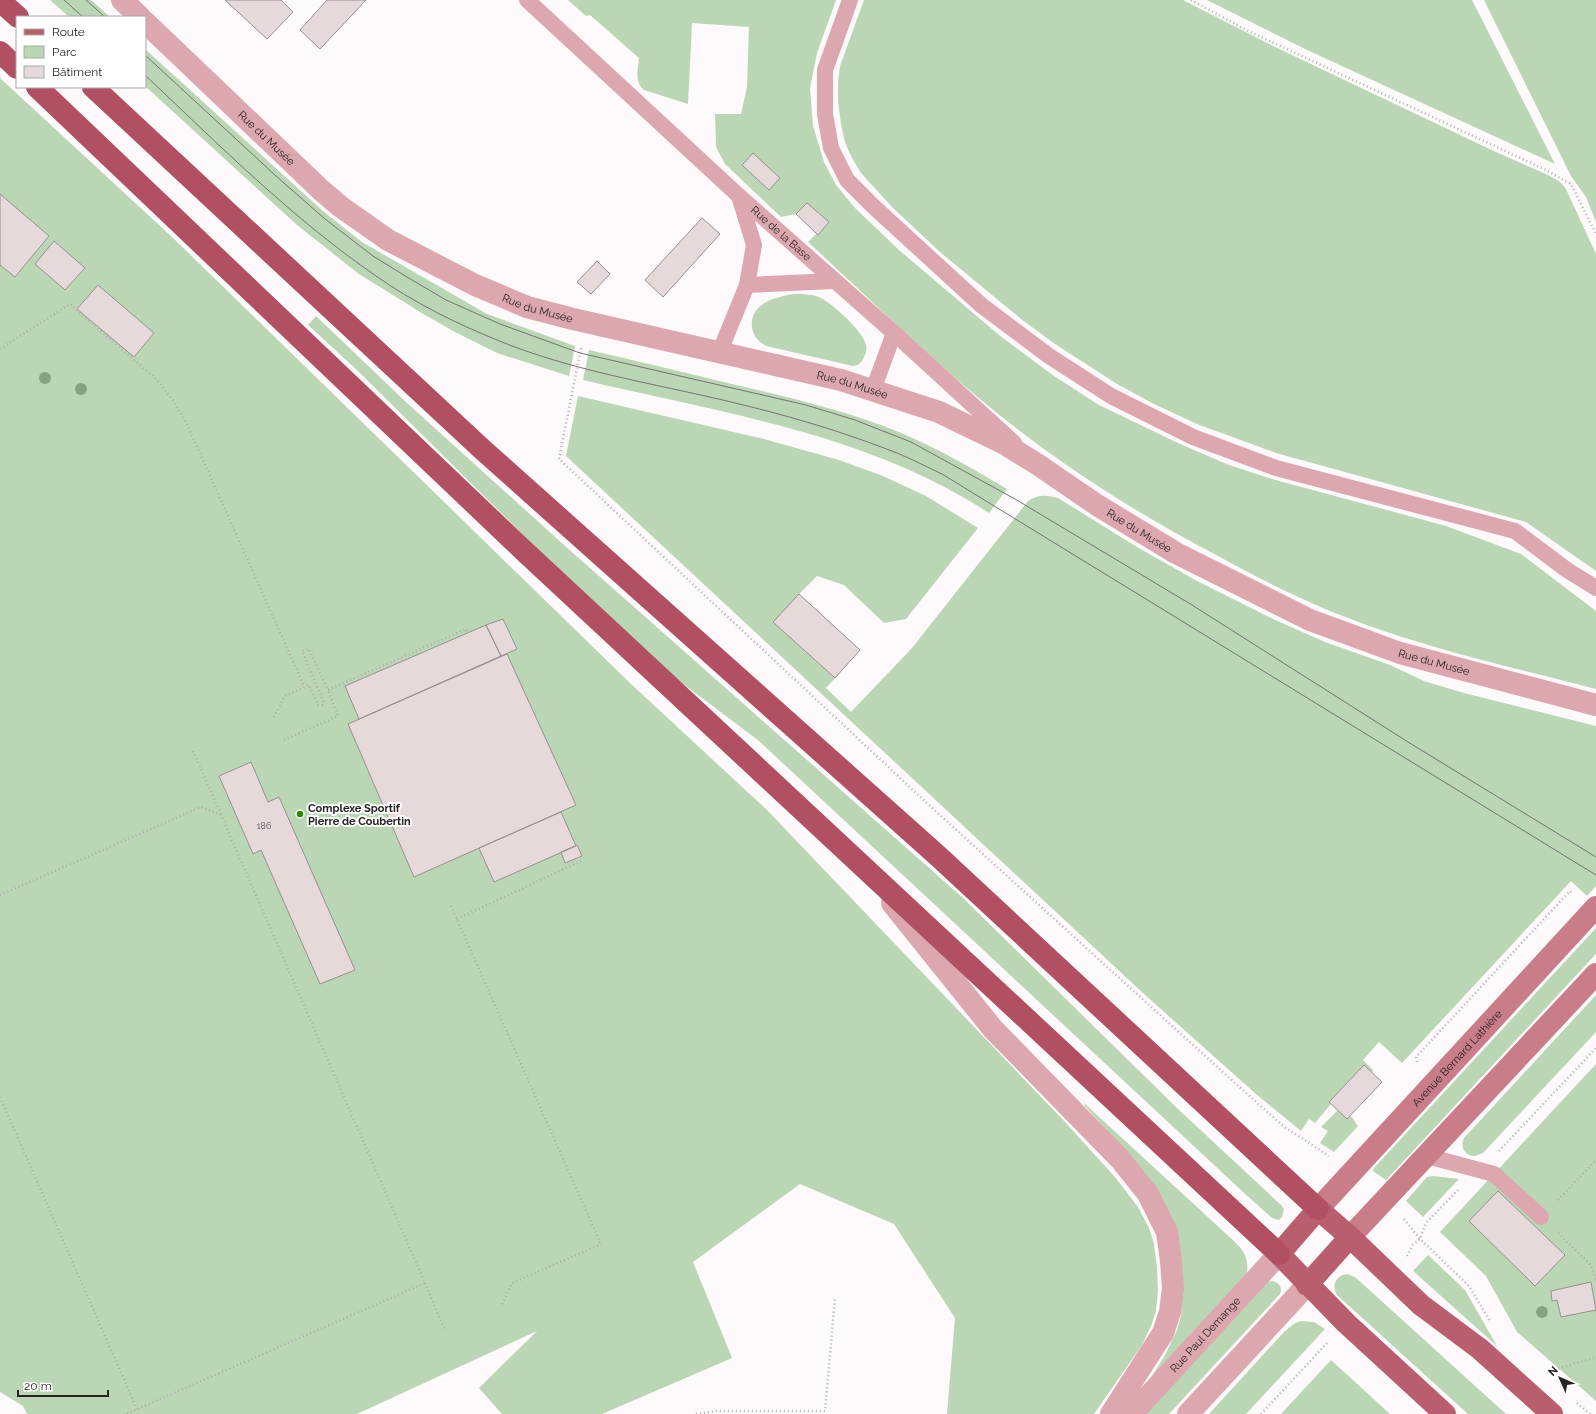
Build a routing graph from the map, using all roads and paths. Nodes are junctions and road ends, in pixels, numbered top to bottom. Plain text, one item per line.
1 (0, 0) edge
2 (122, 0) edge
3 (528, 0) edge
4 (850, 0) edge
5 (1192, 0) edge
6 (17, 16) edge
7 (139, 16) edge
8 (146, 23) edge
9 (0, 52) edge
10 (16, 67) edge
11 (38, 88) edge
12 (94, 88) edge
13 (739, 196) junction
14 (1596, 234) edge
15 (834, 280) junction
16 (747, 285) junction
17 (573, 319) junction
18 (894, 333) junction
19 (0, 349) edge
20 (720, 351) junction
21 (873, 390) junction
22 (1037, 464) junction
23 (1596, 588) edge
24 (468, 633) dead end
25 (304, 686) junction
26 (328, 690) junction
27 (1596, 705) edge
28 (274, 717) dead end
29 (284, 740) dead end
30 (193, 751) dead end
31 (221, 815) junction
32 (581, 861) dead end
33 (867, 872) junction
34 (0, 895) edge
35 (451, 906) dead end
36 (1596, 907) edge
37 (458, 919) junction
38 (1596, 974) edge
39 (0, 1097) edge
40 (1427, 1156) junction
41 (1335, 1160) dead end
42 (1596, 1160) edge
43 (1318, 1209) junction
44 (1402, 1217) dead end
45 (1542, 1217) junction
46 (1350, 1237) junction
47 (1279, 1254) junction
48 (1596, 1280) edge
49 (425, 1283) junction
50 (1307, 1285) junction
51 (835, 1298) dead end
52 (502, 1305) dead end
53 (1494, 1327) dead end
54 (445, 1331) dead end
55 (1327, 1343) dead end
56 (1596, 1357) edge
57 (1542, 1373) dead end
58 (137, 1409) junction
59 (126, 1414) edge
60 (696, 1414) edge
61 (1111, 1414) edge
62 (1132, 1414) edge
63 (1188, 1414) edge
64 (1261, 1414) edge
65 (1445, 1414) edge
66 (1552, 1414) edge

1 - 6 highway
2 - 7 street
3 - 13 lane, Rue de la Base
4 - 23 lane
5 - 14 path
8 - 17 street, Rue du Musée
9 - 10 highway
11 - 33 highway
12 - 43 highway
13 - 15 lane, Rue de la Base
13 - 16 lane
15 - 16 lane
15 - 18 lane, Rue de la Base
16 - 20 lane
17 - 20 street, Rue du Musée
17 - 41 path
18 - 21 lane
18 - 22 lane, Rue de la Base
19 - 25 path
20 - 21 street, Rue du Musée
21 - 22 street, Rue du Musée
22 - 27 street, Rue du Musée
24 - 26 path
25 - 26 path
25 - 28 path
26 - 29 path
30 - 31 path
31 - 34 path
31 - 49 path
32 - 37 path
33 - 47 highway
33 - 61 street
35 - 37 path
36 - 43 main road, Avenue Bernard Lathière
37 - 52 path
38 - 40 main road
39 - 58 path
40 - 45 lane
40 - 46 main road
42 - 45 path
43 - 46 main road
43 - 47 main road
44 - 53 path
45 - 48 path
46 - 50 main road
46 - 66 main road
47 - 50 main road
47 - 62 street, Rue Paul Demange
49 - 54 path
49 - 58 path
50 - 63 street
50 - 65 main road
51 - 60 path
55 - 64 path
56 - 57 path
58 - 59 path

